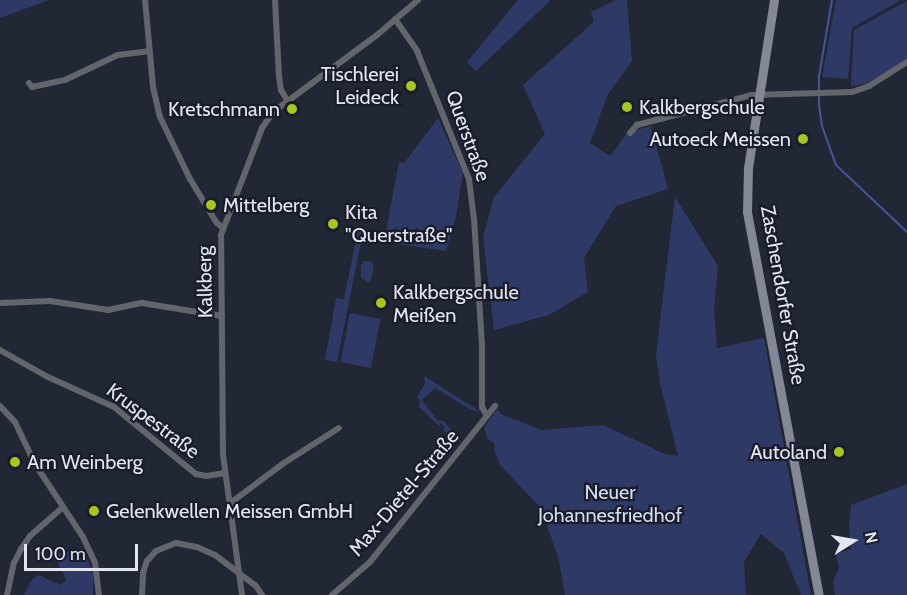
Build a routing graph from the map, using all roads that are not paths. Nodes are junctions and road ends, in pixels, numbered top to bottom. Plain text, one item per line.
1 (145, 0) edge
2 (275, 0) edge
3 (418, 0) edge
4 (774, 0) edge
5 (395, 19) junction
6 (149, 51) junction
7 (907, 62) edge
8 (29, 83) dead end
9 (759, 94) junction
10 (287, 100) junction
11 (630, 133) dead end
12 (223, 228) junction
13 (0, 303) edge
14 (222, 316) junction
15 (0, 350) edge
16 (0, 406) edge
17 (495, 406) dead end
18 (487, 416) junction
19 (339, 428) dead end
20 (224, 473) junction
21 (229, 504) junction
22 (63, 507) junction
23 (240, 573) junction
24 (8, 595) edge
25 (99, 595) edge
26 (142, 595) edge
27 (242, 595) edge
28 (262, 595) edge
29 (332, 595) edge
30 (819, 595) edge

1 - 6 street
2 - 10 street
3 - 5 street, Kalkberg
4 - 9 street, Zaschendorfer Straße
5 - 10 street, Kalkberg
5 - 18 street, Querstraße
6 - 8 street
6 - 12 street
7 - 9 street
9 - 11 street
9 - 30 street, Zaschendorfer Straße
10 - 12 street, Kalkberg
12 - 14 street, Kalkberg
13 - 14 street
14 - 20 street, Kalkberg
15 - 20 street, Kruspestraße
16 - 22 street
17 - 18 street, Max-Dietel-Straße
18 - 29 street, Max-Dietel-Straße
19 - 21 street
20 - 21 street, Kalkberg
21 - 23 street, Kalkberg
22 - 24 street
22 - 25 street
23 - 26 street
23 - 27 street, Kalkberg
23 - 28 street

